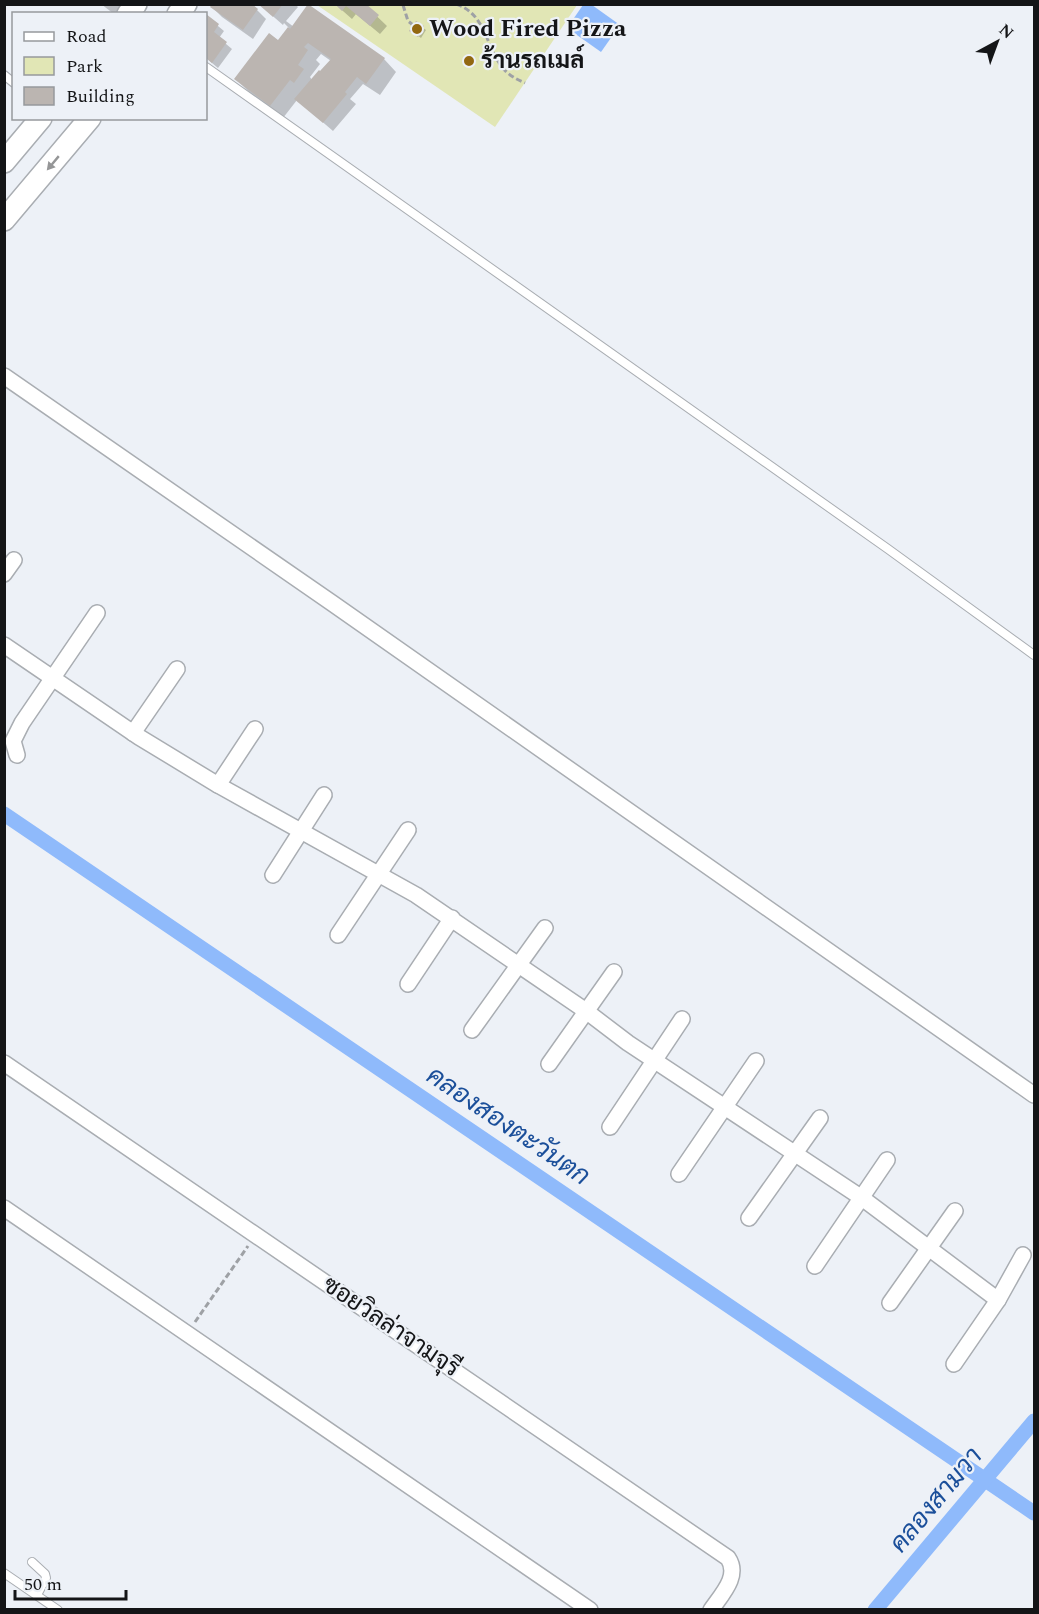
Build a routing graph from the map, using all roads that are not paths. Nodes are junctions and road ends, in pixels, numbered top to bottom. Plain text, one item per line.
1 (207, 68) edge
2 (39, 120) edge
3 (88, 120) edge
4 (4, 162) edge
5 (4, 220) edge
6 (4, 376) edge
7 (14, 560) dead end
8 (4, 574) edge
9 (97, 614) dead end
10 (4, 645) edge
11 (1035, 655) edge
12 (177, 669) dead end
13 (53, 678) junction
14 (255, 729) dead end
15 (133, 733) junction
16 (17, 755) dead end
17 (218, 785) junction
18 (324, 795) dead end
19 (408, 830) dead end
20 (301, 832) junction
21 (379, 874) junction
22 (273, 875) dead end
23 (452, 918) junction
24 (545, 928) dead end
25 (338, 935) dead end
26 (519, 965) junction
27 (614, 972) dead end
28 (408, 984) dead end
29 (586, 1011) junction
30 (682, 1018) dead end
31 (472, 1030) dead end
32 (656, 1060) junction
33 (756, 1061) dead end
34 (4, 1063) edge
35 (549, 1064) dead end
36 (1035, 1095) edge
37 (724, 1107) junction
38 (820, 1118) dead end
39 (610, 1127) dead end
40 (794, 1154) junction
41 (887, 1160) dead end
42 (680, 1174) dead end
43 (862, 1198) junction
44 (4, 1208) edge
45 (955, 1211) dead end
46 (749, 1218) dead end
47 (928, 1249) junction
48 (1023, 1255) dead end
49 (815, 1266) dead end
50 (998, 1300) junction
51 (890, 1303) dead end
52 (954, 1364) dead end
53 (32, 1562) dead end
54 (4, 1573) edge
55 (37, 1595) junction
56 (58, 1610) edge
57 (590, 1610) edge
58 (711, 1610) edge

1 - 11 lane
2 - 4 main road
3 -> 5 main road
6 - 36 street
7 - 8 street
9 - 13 street
10 - 13 street
12 - 15 street
13 - 15 street
13 - 16 street
14 - 17 street
15 - 17 street
17 - 20 street
18 - 20 street
19 - 21 street
20 - 21 street
20 - 22 street
21 - 23 street
21 - 25 street
23 - 26 street
23 - 28 street
24 - 26 street
26 - 29 street
26 - 31 street
27 - 29 street
29 - 32 street
29 - 35 street
30 - 32 street
32 - 37 street
32 - 39 street
33 - 37 street
34 - 58 street, ซอยวิลล่าจามจุรี
37 - 40 street
37 - 42 street
38 - 40 street
40 - 43 street
40 - 46 street
41 - 43 street
43 - 47 street
43 - 49 street
44 - 57 street
45 - 47 street
47 - 50 street
47 - 51 street
48 - 50 street
50 - 52 street
53 - 55 lane
54 - 55 lane
55 - 56 lane

